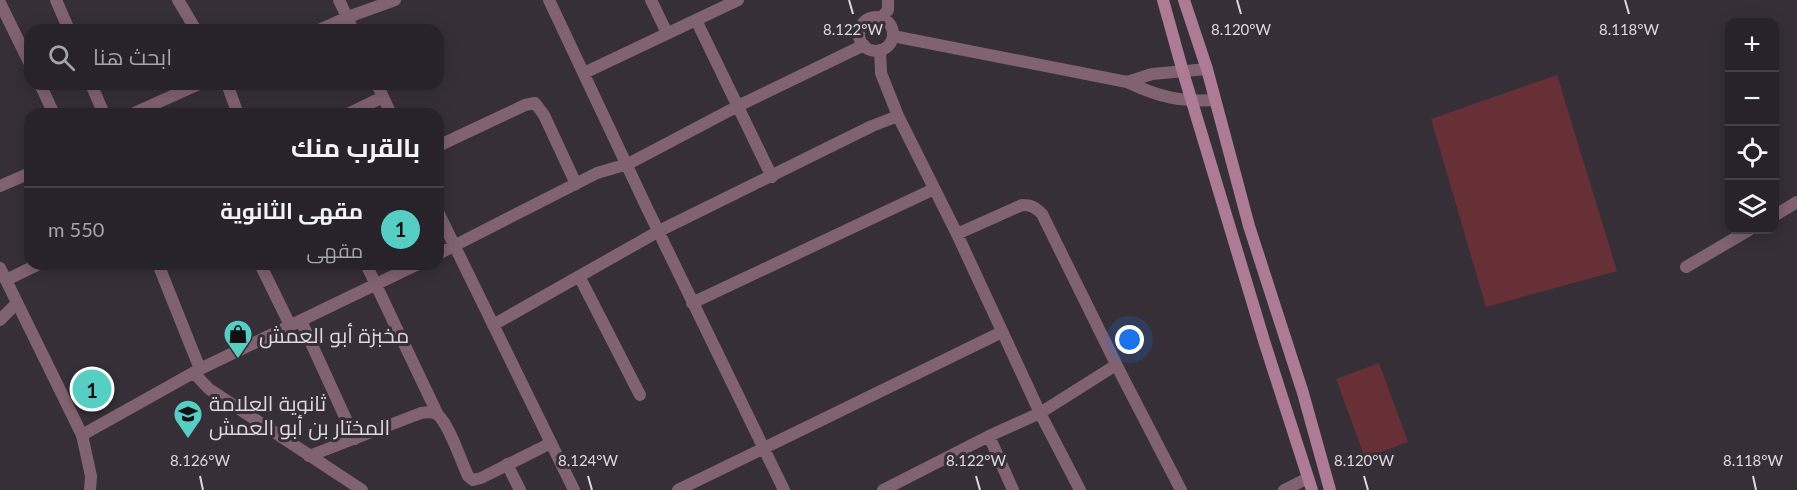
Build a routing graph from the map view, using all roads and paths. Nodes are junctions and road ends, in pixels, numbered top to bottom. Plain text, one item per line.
1 (56, 0) edge
2 (178, 0) edge
3 (339, 0) edge
4 (549, 0) edge
5 (651, 0) edge
6 (738, 0) edge
7 (1163, 0) edge
8 (1184, 0) edge
9 (390, 1) edge
10 (890, 1) edge
11 (0, 3) edge
12 (348, 17) junction
13 (882, 17) junction
14 (696, 20) junction
15 (66, 24) edge
16 (192, 24) edge
17 (332, 24) edge
18 (351, 24) edge
19 (667, 33) junction
20 (893, 36) junction
21 (864, 45) junction
22 (880, 50) junction
23 (24, 52) edge
24 (1207, 69) junction
25 (1183, 72) junction
26 (584, 73) junction
27 (1127, 82) junction
28 (43, 90) edge
29 (94, 90) edge
30 (186, 90) edge
31 (229, 90) edge
32 (380, 90) edge
33 (383, 97) junction
34 (1215, 100) junction
35 (1192, 101) junction
36 (738, 106) junction
37 (51, 108) edge
38 (101, 108) edge
39 (145, 108) edge
40 (236, 108) edge
41 (360, 108) edge
42 (388, 108) edge
43 (898, 116) junction
44 (444, 143) edge
45 (628, 164) junction
46 (24, 176) edge
47 (772, 177) junction
48 (576, 184) junction
49 (0, 186) edge
50 (934, 189) junction
51 (1797, 202) edge
52 (1779, 213) edge
53 (444, 225) edge
54 (658, 231) junction
55 (957, 234) junction
56 (1742, 234) edge
57 (454, 246) junction
58 (444, 251) edge
59 (1686, 267) dead end
60 (0, 268) edge
61 (27, 270) edge
62 (160, 270) edge
63 (264, 270) edge
64 (369, 270) edge
65 (405, 270) edge
66 (579, 276) junction
67 (6, 280) junction
68 (376, 284) junction
69 (17, 303) junction
70 (692, 303) junction
71 (0, 320) edge
72 (296, 323) junction
73 (493, 325) junction
74 (1002, 332) junction
75 (1116, 365) junction
76 (197, 371) junction
77 (640, 395) dead end
78 (1040, 413) junction
79 (438, 415) junction
80 (82, 435) junction
81 (989, 436) junction
82 (355, 439) junction
83 (551, 443) junction
84 (764, 447) junction
85 (309, 456) junction
86 (507, 465) junction
87 (1310, 484) edge
88 (92, 489) edge
89 (362, 490) edge
90 (520, 490) edge
91 (574, 490) edge
92 (678, 490) edge
93 (784, 490) edge
94 (883, 490) edge
95 (1013, 490) edge
96 (1080, 490) edge
97 (1181, 490) edge
98 (1284, 490) edge
99 (1330, 490) edge

1 - 15 street
2 - 16 street
3 - 12 street
4 - 26 street
5 - 19 street
6 - 14 street
7 - 25 main road
8 - 24 main road
9 - 12 street
10 - 13 street
11 - 23 street
12 - 17 street
12 - 18 street
13 - 20 street
13 - 21 street
14 - 19 street
14 - 36 street
19 - 26 street
20 - 22 street
20 - 27 street
21 - 22 street
21 - 36 street
22 - 43 street
24 - 25 street
24 - 34 main road
25 - 27 street
25 - 35 main road
26 - 45 street
27 - 35 street
28 - 37 street
29 - 38 street
30 - 39 street
31 - 40 street
32 - 33 street
33 - 41 street
33 - 42 street
34 - 35 street
34 - 99 main road
35 - 87 main road
36 - 45 street
36 - 47 street
43 - 47 street
43 - 50 street
44 - 48 street
45 - 48 street
45 - 54 street
46 - 49 street
47 - 54 street
48 - 57 street
50 - 55 street
50 - 70 street
51 - 52 street
53 - 57 street
54 - 66 street
54 - 70 street
55 - 74 street
55 - 75 street
56 - 59 street
57 - 58 street
57 - 73 street
60 - 67 street
61 - 67 street
62 - 76 street
63 - 72 street
64 - 68 street
65 - 68 street
66 - 73 street
66 - 77 street
67 - 69 street
68 - 72 street
68 - 79 street
69 - 71 street
69 - 80 street
70 - 84 street
72 - 76 street
72 - 82 street
73 - 83 street
74 - 78 street
74 - 84 street
75 - 78 street
75 - 97 street
76 - 80 street
76 - 85 street
78 - 81 street
78 - 96 street
79 - 82 street
79 - 86 street
80 - 88 street
81 - 94 street
81 - 95 street
82 - 85 street
83 - 86 street
83 - 91 street
84 - 92 street
84 - 93 street
85 - 89 street
86 - 90 street
87 - 98 street

